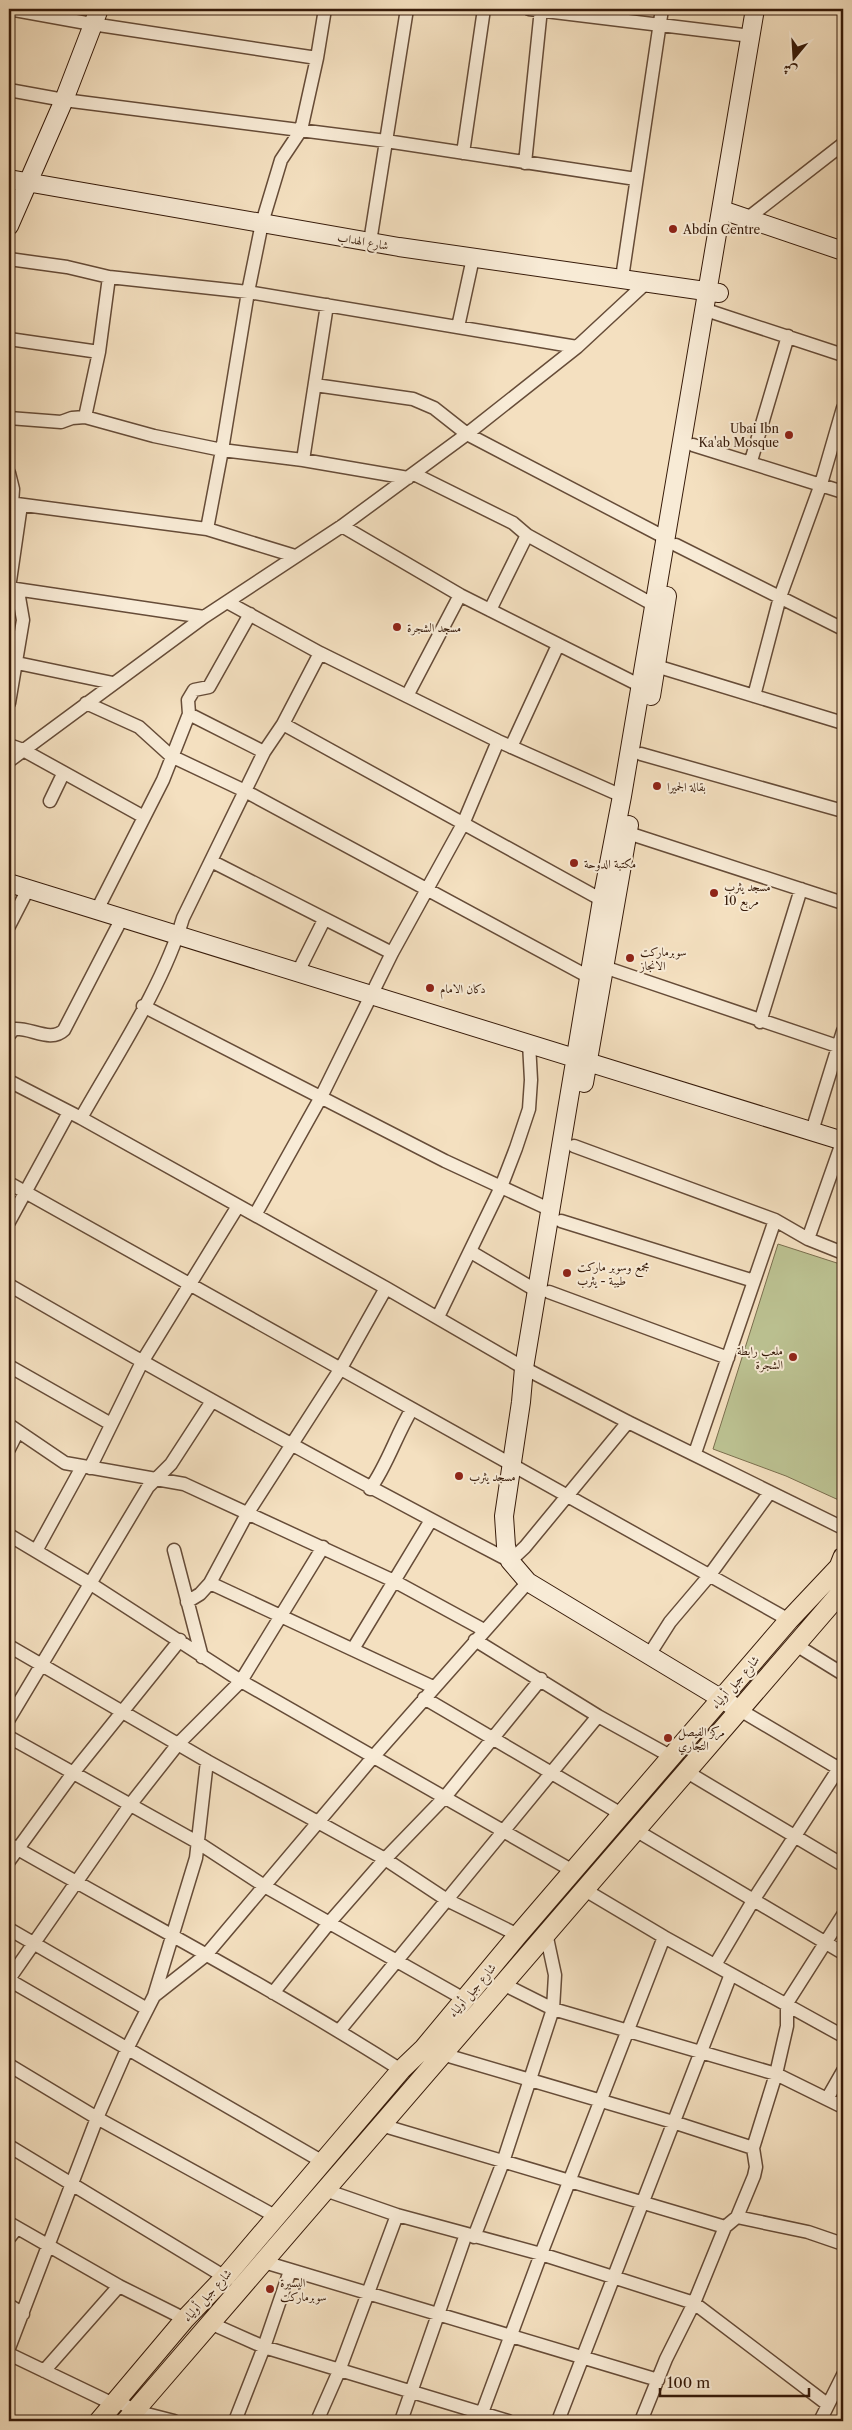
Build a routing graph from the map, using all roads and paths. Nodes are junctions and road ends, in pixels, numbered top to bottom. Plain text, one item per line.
1 (9, 9) edge
2 (325, 9) edge
3 (407, 9) edge
4 (484, 9) edge
5 (537, 9) edge
6 (662, 9) edge
7 (755, 9) edge
8 (768, 9) edge
9 (95, 17) edge
10 (659, 25) junction
11 (751, 36) junction
12 (317, 58) junction
13 (9, 90) edge
14 (64, 100) junction
15 (301, 130) junction
16 (386, 141) junction
17 (843, 144) edge
18 (463, 153) junction
19 (526, 163) junction
20 (636, 179) junction
21 (9, 180) edge
22 (28, 182) junction
23 (734, 214) junction
24 (262, 223) junction
25 (9, 226) edge
26 (370, 242) junction
27 (843, 251) edge
28 (473, 258) junction
29 (9, 259) edge
30 (110, 277) junction
31 (622, 278) junction
32 (647, 282) junction
33 (248, 292) junction
34 (714, 292) junction
35 (327, 305) junction
36 (711, 311) junction
37 (458, 328) junction
38 (788, 336) junction
39 (9, 339) edge
40 (577, 347) junction
41 (99, 352) junction
42 (843, 355) edge
43 (314, 384) junction
44 (843, 408) edge
45 (85, 417) junction
46 (9, 418) edge
47 (468, 434) junction
48 (693, 445) junction
49 (222, 450) junction
50 (303, 460) junction
51 (751, 461) junction
52 (9, 473) edge
53 (411, 476) junction
54 (821, 484) junction
55 (843, 492) edge
56 (14, 504) edge
57 (342, 526) junction
58 (207, 529) junction
59 (527, 535) junction
60 (671, 542) junction
61 (295, 556) junction
62 (9, 588) edge
63 (460, 595) junction
64 (780, 597) junction
65 (227, 602) junction
66 (654, 605) junction
67 (490, 610) junction
68 (250, 614) junction
69 (204, 617) junction
70 (843, 629) edge
71 (558, 645) junction
72 (320, 653) junction
73 (17, 664) junction
74 (656, 666) junction
75 (113, 683) junction
76 (641, 686) junction
77 (407, 696) junction
78 (754, 696) junction
79 (9, 703) edge
80 (86, 703) junction
81 (189, 714) junction
82 (843, 723) edge
83 (283, 724) junction
84 (498, 741) junction
85 (9, 745) edge
86 (511, 747) junction
87 (23, 750) junction
88 (264, 752) junction
89 (641, 754) junction
90 (171, 756) junction
91 (9, 762) edge
92 (63, 774) junction
93 (245, 791) junction
94 (622, 796) junction
95 (50, 801) dead end
96 (843, 811) edge
97 (144, 817) junction
98 (463, 824) junction
99 (628, 833) junction
100 (212, 862) junction
101 (9, 883) edge
102 (28, 889) junction
103 (801, 889) junction
104 (427, 890) junction
105 (602, 900) junction
106 (843, 903) edge
107 (97, 910) junction
108 (122, 918) junction
109 (324, 920) junction
110 (9, 926) edge
111 (178, 936) junction
112 (392, 953) junction
113 (604, 967) junction
114 (298, 972) junction
115 (590, 977) junction
116 (370, 995) junction
117 (143, 1006) junction
118 (760, 1022) junction
119 (843, 1031) edge
120 (9, 1035) edge
121 (529, 1043) junction
122 (841, 1048) edge
123 (582, 1058) junction
124 (9, 1081) edge
125 (321, 1097) junction
126 (75, 1115) junction
127 (812, 1131) junction
128 (843, 1140) edge
129 (574, 1146) junction
130 (9, 1182) edge
131 (501, 1186) junction
132 (26, 1192) junction
133 (238, 1206) junction
134 (255, 1215) junction
135 (556, 1216) junction
136 (775, 1220) junction
137 (9, 1222) edge
138 (808, 1239) junction
139 (471, 1252) junction
140 (843, 1253) edge
141 (754, 1281) junction
142 (9, 1285) edge
143 (189, 1285) junction
144 (386, 1288) junction
145 (543, 1292) junction
146 (438, 1317) junction
147 (728, 1358) junction
148 (142, 1362) junction
149 (9, 1366) edge
150 (341, 1368) junction
151 (528, 1370) junction
152 (212, 1401) junction
153 (412, 1409) junction
154 (628, 1422) junction
155 (111, 1424) junction
156 (14, 1428) edge
157 (292, 1444) junction
158 (9, 1449) edge
159 (695, 1454) junction
160 (512, 1465) junction
161 (86, 1467) junction
162 (156, 1477) junction
163 (370, 1489) junction
164 (770, 1492) junction
165 (567, 1496) junction
166 (246, 1514) junction
167 (431, 1520) junction
168 (843, 1528) edge
169 (9, 1535) edge
170 (322, 1548) junction
171 (174, 1550) dead end
172 (36, 1551) junction
173 (843, 1557) edge
174 (510, 1561) junction
175 (709, 1576) junction
176 (394, 1581) junction
177 (528, 1582) junction
178 (210, 1583) junction
179 (91, 1584) junction
180 (843, 1590) edge
181 (188, 1602) junction
182 (282, 1616) junction
183 (789, 1620) junction
184 (484, 1630) junction
185 (180, 1640) junction
186 (475, 1640) junction
187 (796, 1645) junction
188 (9, 1646) edge
189 (353, 1649) junction
190 (649, 1655) junction
191 (202, 1657) junction
192 (41, 1664) junction
193 (843, 1674) edge
194 (541, 1679) junction
195 (241, 1681) junction
196 (433, 1687) junction
197 (424, 1698) junction
198 (721, 1698) junction
199 (740, 1710) junction
200 (123, 1711) junction
201 (598, 1716) junction
202 (9, 1719) edge
203 (9, 1737) edge
204 (493, 1740) junction
205 (178, 1744) junction
206 (374, 1756) junction
207 (672, 1758) junction
208 (207, 1761) junction
209 (842, 1767) edge
210 (687, 1772) junction
211 (73, 1773) junction
212 (552, 1773) junction
213 (445, 1797) junction
214 (130, 1805) junction
215 (623, 1814) junction
216 (319, 1823) junction
217 (505, 1830) junction
218 (637, 1831) junction
219 (796, 1836) junction
220 (196, 1842) junction
221 (13, 1847) edge
222 (385, 1859) junction
223 (9, 1861) edge
224 (843, 1865) edge
225 (573, 1871) junction
226 (76, 1882) junction
227 (266, 1887) junction
228 (585, 1890) junction
229 (754, 1899) junction
230 (448, 1900) junction
231 (843, 1915) edge
232 (329, 1923) junction
233 (9, 1930) edge
234 (546, 1933) junction
235 (172, 1934) junction
236 (518, 1935) junction
237 (664, 1937) junction
238 (826, 1943) junction
239 (34, 1944) junction
240 (843, 1953) edge
241 (206, 1955) junction
242 (396, 1962) junction
243 (715, 1965) junction
244 (731, 1974) junction
245 (9, 1979) edge
246 (503, 1984) junction
247 (272, 1993) junction
248 (154, 1996) junction
249 (464, 1999) junction
250 (786, 2003) junction
251 (147, 2009) junction
252 (552, 2009) junction
253 (339, 2031) junction
254 (626, 2031) junction
255 (843, 2036) edge
256 (128, 2047) junction
257 (701, 2051) junction
258 (442, 2054) junction
259 (9, 2065) edge
260 (401, 2070) junction
261 (843, 2071) edge
262 (776, 2074) junction
263 (529, 2082) junction
264 (827, 2099) junction
265 (599, 2102) junction
266 (843, 2107) edge
267 (97, 2118) junction
268 (673, 2122) junction
269 (381, 2125) junction
270 (9, 2146) edge
271 (752, 2148) junction
272 (323, 2162) junction
273 (502, 2162) junction
274 (72, 2182) junction
275 (569, 2182) junction
276 (325, 2190) junction
277 (641, 2202) junction
278 (397, 2215) junction
279 (275, 2216) junction
280 (737, 2216) junction
281 (725, 2228) junction
282 (11, 2230) edge
283 (470, 2235) junction
284 (843, 2244) edge
285 (49, 2246) junction
286 (541, 2254) junction
287 (264, 2262) junction
288 (290, 2270) junction
289 (224, 2276) junction
290 (613, 2277) junction
291 (119, 2286) junction
292 (368, 2294) junction
293 (694, 2303) junction
294 (9, 2304) edge
295 (23, 2314) junction
296 (439, 2315) junction
297 (185, 2319) junction
298 (210, 2324) junction
299 (511, 2335) junction
300 (264, 2347) junction
301 (9, 2348) edge
302 (9, 2354) edge
303 (582, 2355) junction
304 (44, 2371) junction
305 (339, 2371) junction
306 (843, 2375) edge
307 (658, 2380) junction
308 (411, 2393) junction
309 (118, 2401) junction
310 (827, 2404) junction
311 (130, 2416) edge
312 (481, 2417) edge
313 (99, 2421) edge
314 (174, 2421) edge
315 (235, 2421) edge
316 (317, 2421) edge
317 (401, 2421) edge
318 (508, 2421) edge
319 (558, 2421) edge
320 (641, 2421) edge
321 (820, 2421) edge

1 - 9 street
2 - 12 street
3 - 16 street
4 - 18 street
5 - 10 street
5 - 19 street
6 - 10 street
7 - 11 street
8 - 23 street
9 - 12 street
9 - 14 street
10 - 11 street
10 - 20 street
11 - 23 street
12 - 15 street
13 - 14 street
14 - 15 street
14 - 22 street
15 - 16 street
15 - 24 street
16 - 18 street
16 - 26 street
17 - 23 street
18 - 19 street
19 - 20 street
20 - 31 street
21 - 22 street, شارع الهداب
22 - 24 street, شارع الهداب
22 - 25 street
23 - 27 street
23 - 34 street
24 - 26 street, شارع الهداب
24 - 33 street
26 - 28 street, شارع الهداب
28 - 31 street, شارع الهداب
28 - 37 street
29 - 30 street
30 - 33 street
30 - 41 street
31 - 32 street, شارع الهداب
32 - 34 street, شارع الهداب
32 - 40 street
33 - 35 street
33 - 49 street
34 - 36 street
35 - 37 street
35 - 43 street
36 - 38 street
36 - 48 street
36 - 60 street
37 - 40 street
38 - 42 street
38 - 51 street
39 - 41 street
40 - 47 street
41 - 45 street
43 - 47 street
43 - 50 street
44 - 54 street
45 - 46 street
45 - 49 street
47 - 53 street
47 - 60 street
48 - 51 street
48 - 60 street
49 - 50 street
49 - 58 street
50 - 53 street
51 - 54 street
52 - 56 street
53 - 57 street
53 - 59 street
54 - 55 street
54 - 64 street
56 - 58 street
56 - 62 street
57 - 61 street
57 - 63 street
58 - 61 street
59 - 66 street
59 - 67 street
60 - 64 street
60 - 66 street
60 - 74 street
61 - 65 street
62 - 69 street
62 - 73 street
63 - 67 street
63 - 77 street
64 - 70 street
64 - 78 street
65 - 68 street
65 - 69 street
66 - 76 street
67 - 71 street
68 - 72 street
68 - 81 street
69 - 75 street
71 - 76 street
71 - 86 street
72 - 77 street
72 - 83 street
73 - 75 street
73 - 79 street
74 - 78 street
74 - 89 street
75 - 80 street
76 - 94 street
77 - 84 street
78 - 82 street
80 - 87 street
80 - 90 street
81 - 88 street
81 - 90 street
83 - 88 street
83 - 98 street
84 - 86 street
84 - 98 street
85 - 87 street
86 - 94 street
87 - 91 street
87 - 92 street
88 - 93 street
89 - 96 street
89 - 99 street
90 - 93 street
90 - 97 street
92 - 95 street
92 - 97 street
93 - 100 street
93 - 104 street
94 - 105 street
97 - 107 street
98 - 104 street
98 - 105 street
99 - 103 street
99 - 113 street
100 - 109 street
100 - 111 street
101 - 102 street
102 - 107 street
102 - 110 street
103 - 106 street
103 - 118 street
104 - 112 street
104 - 115 street
105 - 115 street
107 - 108 street
108 - 111 street
108 - 120 street
109 - 112 street
109 - 114 street
111 - 114 street
111 - 117 street
112 - 116 street
113 - 118 street
113 - 123 street
114 - 116 street
115 - 123 street
116 - 121 street
116 - 125 street
117 - 125 street
117 - 126 street
118 - 122 street
119 - 122 street
121 - 123 street
121 - 131 street
122 - 127 street
123 - 127 street
123 - 129 street
123 - 135 street
124 - 126 street
125 - 131 street
125 - 134 street
126 - 132 street
126 - 133 street
127 - 128 street
128 - 138 street
129 - 135 street
129 - 136 street
130 - 132 street
131 - 135 street
131 - 139 street
132 - 137 street
132 - 143 street
133 - 134 street
133 - 143 street
134 - 144 street
135 - 141 street
135 - 145 street
136 - 138 street
136 - 141 street
138 - 140 street
139 - 145 street
139 - 146 street
141 - 147 street
142 - 148 street
143 - 148 street
143 - 150 street
144 - 146 street
144 - 150 street
145 - 147 street
145 - 151 street
146 - 151 street
147 - 159 street
148 - 152 street
148 - 155 street
149 - 155 street
150 - 153 street
150 - 157 street
151 - 154 street
151 - 160 street
152 - 157 street
152 - 162 street
153 - 160 street
153 - 163 street
154 - 159 street
154 - 165 street
155 - 161 street
156 - 158 street
156 - 161 street
157 - 163 street
157 - 166 street
159 - 164 street
160 - 165 street
160 - 174 street
161 - 162 street
161 - 172 street
162 - 166 street
162 - 179 street
163 - 167 street
164 - 168 street
164 - 175 street
165 - 174 street
165 - 175 street
166 - 170 street
166 - 178 street
167 - 174 street
167 - 176 street
169 - 172 street
170 - 176 street
170 - 182 street
171 - 181 street
172 - 179 street
173 - 183 main road, شارع جبل أولياء
174 - 177 street
175 - 183 street
175 - 190 street
176 - 184 street
176 - 189 street
177 - 184 street
177 - 190 street
178 - 181 street
178 - 182 street
179 - 185 street
179 - 192 street
180 - 187 main road, شارع جبل أولياء
181 - 191 street
182 - 189 street
182 - 195 street
183 - 198 main road, شارع جبل أولياء
184 - 186 street
185 - 191 street
185 - 200 street
186 - 194 street
186 - 196 street
187 - 193 street
187 - 199 main road, شارع جبل أولياء
188 - 192 street
189 - 196 street
190 - 198 street
191 - 195 street
192 - 200 street
192 - 202 street
194 - 201 street
194 - 204 street
195 - 205 street
195 - 206 street
196 - 197 street
197 - 204 street
197 - 206 street
198 - 199 street
198 - 207 main road, شارع جبل أولياء
199 - 209 street
199 - 210 main road, شارع جبل أولياء
200 - 205 street
200 - 211 street
201 - 207 street
201 - 212 street
203 - 211 street
204 - 212 street
204 - 213 street
205 - 208 street
205 - 214 street
206 - 213 street
206 - 216 street
207 - 215 main road, شارع جبل أولياء
208 - 216 street
208 - 220 street
209 - 219 street
210 - 218 main road, شارع جبل أولياء
210 - 219 street
211 - 214 street
211 - 221 street
212 - 215 street
212 - 217 street
213 - 217 street
213 - 222 street
214 - 220 street
214 - 226 street
215 - 225 main road, شارع جبل أولياء
216 - 222 street
216 - 227 street
217 - 225 street
217 - 230 street
218 - 228 main road, شارع جبل أولياء
218 - 229 street
219 - 224 street
219 - 229 street
220 - 227 street
220 - 235 street
221 - 223 street
221 - 226 street
222 - 230 street
222 - 232 street
225 - 236 main road, شارع جبل أولياء
226 - 235 street
226 - 239 street
227 - 232 street
227 - 241 street
228 - 234 main road, شارع جبل أولياء
228 - 237 street
229 - 238 street
229 - 243 street
230 - 236 street
230 - 242 street
231 - 238 street
232 - 242 street
232 - 247 street
233 - 239 street
234 - 246 main road, شارع جبل أولياء
234 - 252 street
235 - 241 street
235 - 248 street
236 - 249 main road, شارع جبل أولياء
237 - 243 street
237 - 254 street
238 - 240 street
238 - 250 street
239 - 245 street
239 - 251 street
241 - 247 street
241 - 248 street
242 - 249 street
242 - 253 street
243 - 244 street
244 - 250 street
244 - 257 street
245 - 256 street
246 - 252 street
246 - 258 main road, شارع جبل أولياء
247 - 253 street
248 - 251 street
249 - 260 main road, شارع جبل أولياء
250 - 255 street
250 - 262 street
251 - 256 street
252 - 254 street
252 - 263 street
253 - 260 street
254 - 257 street
254 - 265 street
256 - 267 street
256 - 272 street
257 - 262 street
257 - 268 street
258 - 263 street
258 - 269 main road, شارع جبل أولياء
259 - 267 street
260 - 272 main road, شارع جبل أولياء
261 - 264 street
262 - 264 street
262 - 271 street
263 - 265 street
263 - 273 street
264 - 266 street
265 - 268 street
265 - 275 street
267 - 274 street
267 - 279 street
268 - 271 street
268 - 277 street
269 - 273 street
269 - 276 main road, شارع جبل أولياء
270 - 274 street
271 - 280 street
272 - 279 main road, شارع جبل أولياء
273 - 275 street
273 - 283 street
274 - 285 street
274 - 289 street
275 - 277 street
275 - 286 street
276 - 278 street
276 - 287 main road, شارع جبل أولياء
277 - 281 street
277 - 290 street
278 - 283 street
278 - 292 street
279 - 289 main road, شارع جبل أولياء
280 - 281 street
280 - 284 street
281 - 293 street
282 - 285 street
283 - 286 street
283 - 296 street
285 - 291 street
285 - 295 street
286 - 290 street
286 - 299 street
287 - 288 street
287 - 298 main road, شارع جبل أولياء
288 - 292 street
288 - 300 street
289 - 297 main road, شارع جبل أولياء
290 - 293 street
290 - 303 street
291 - 297 street
291 - 304 street
292 - 296 street
292 - 305 street
293 - 307 street
293 - 310 street
294 - 295 street
295 - 301 street
296 - 299 street
296 - 308 street
297 - 309 main road, شارع جبل أولياء
298 - 300 street
298 - 311 main road, شارع جبل أولياء
299 - 303 street
299 - 312 street
300 - 305 street
300 - 315 street
302 - 304 street
303 - 307 street
303 - 319 street
304 - 309 street
305 - 308 street
305 - 316 street
306 - 310 street
307 - 320 street
308 - 312 street
308 - 317 street
309 - 311 street
309 - 313 main road, شارع جبل أولياء
310 - 321 street
311 - 314 street
312 - 318 street

